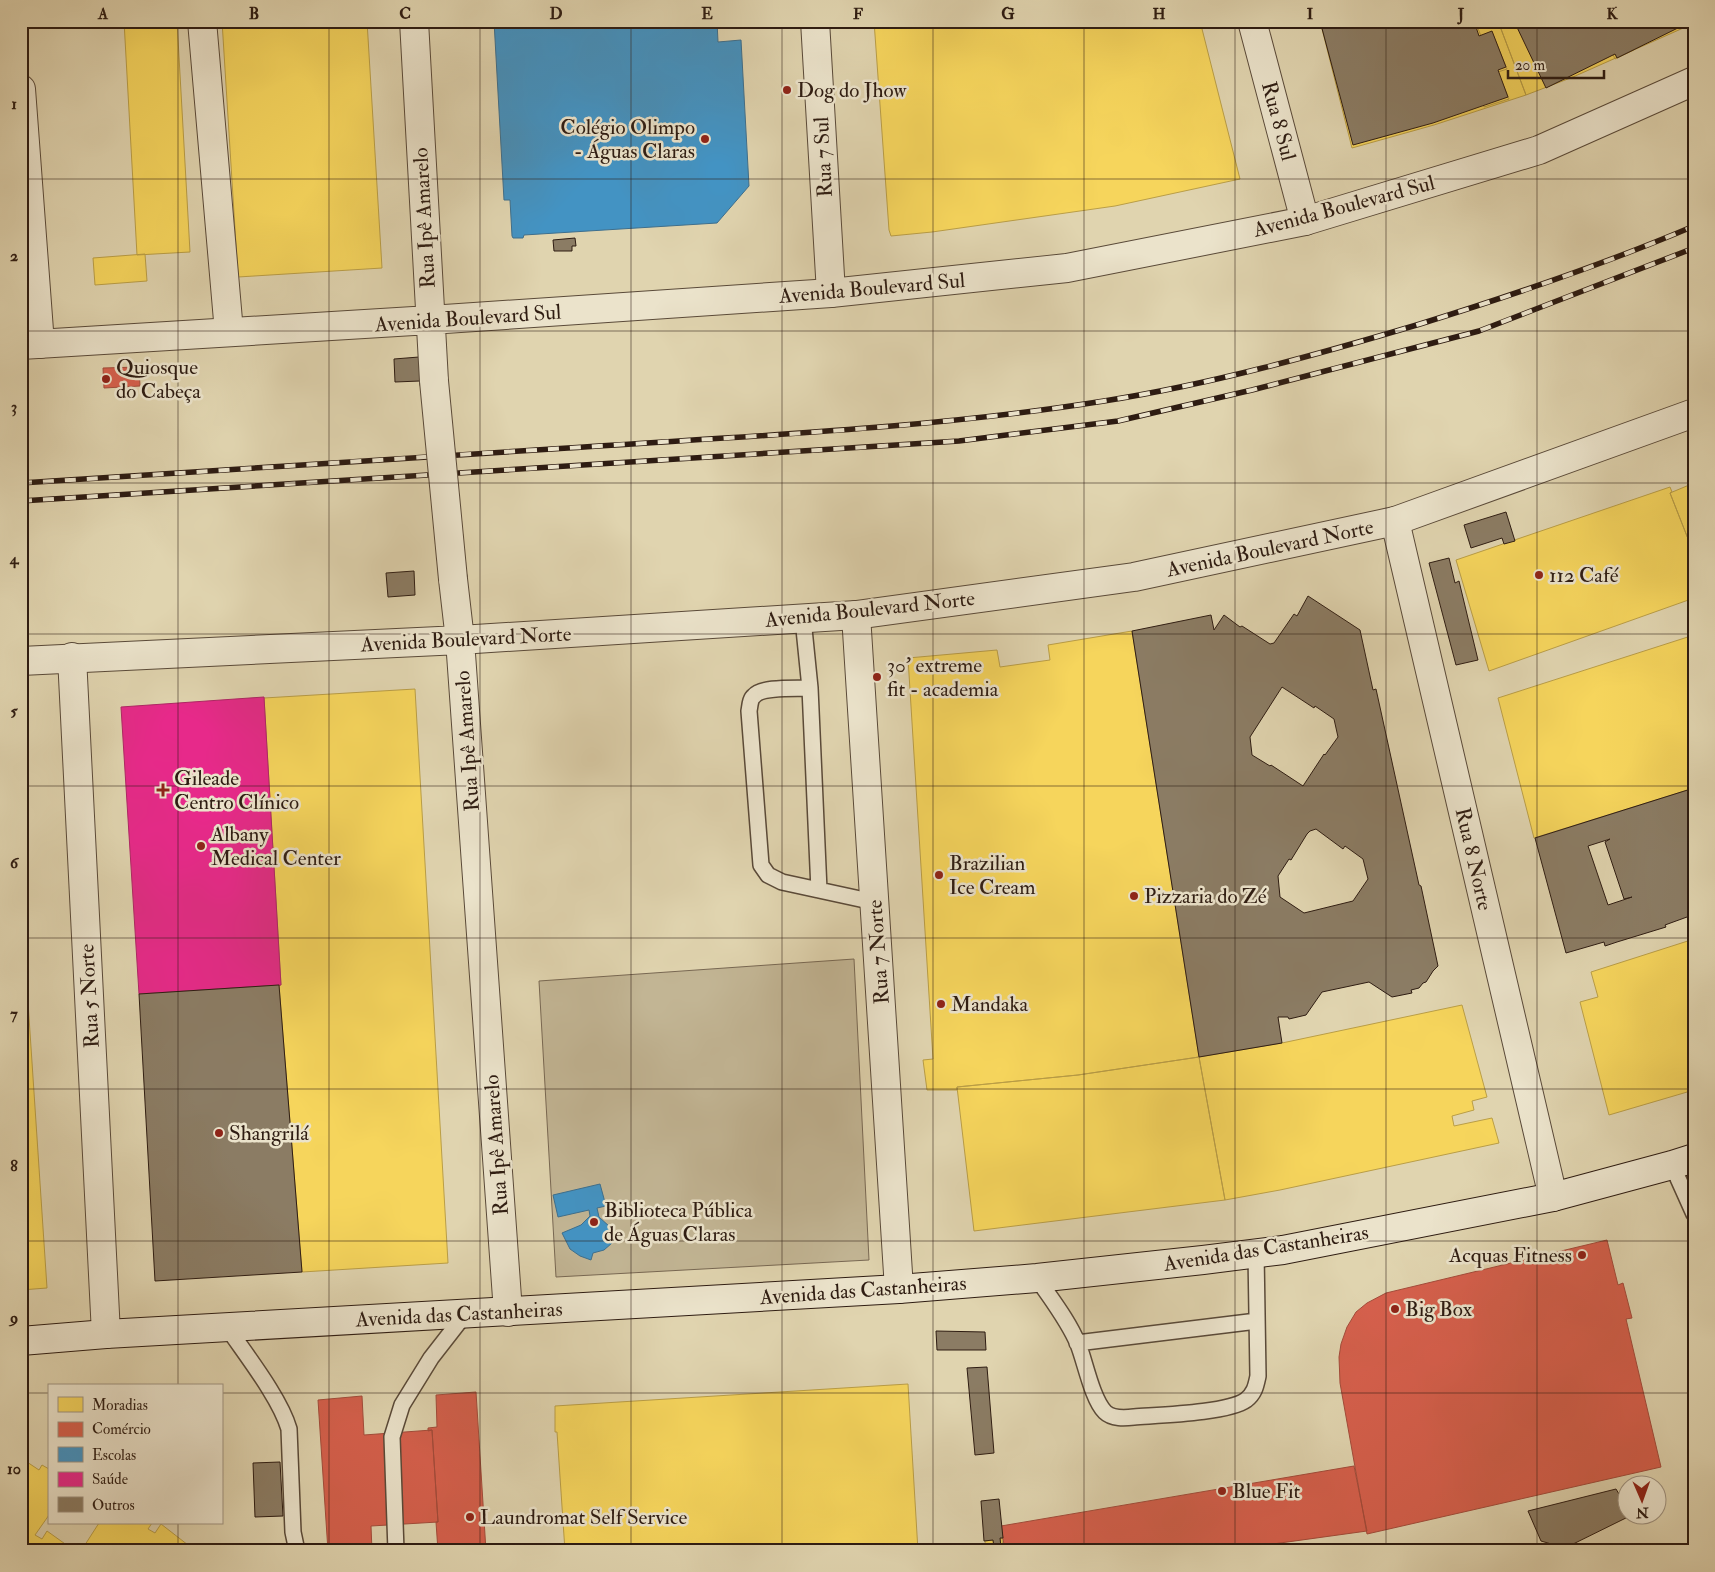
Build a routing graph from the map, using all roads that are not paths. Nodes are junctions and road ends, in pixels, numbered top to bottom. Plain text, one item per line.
1 (202, 21) edge
2 (414, 21) edge
3 (814, 21) edge
4 (1252, 21) edge
5 (1694, 81) edge
6 (21, 89) edge
7 (1305, 221) junction
8 (831, 293) junction
9 (430, 320) junction
10 (229, 332) junction
11 (30, 344) edge
12 (1694, 413) edge
13 (1395, 521) junction
14 (856, 614) junction
15 (803, 618) junction
16 (460, 640) junction
17 (72, 657) junction
18 (21, 661) edge
19 (810, 688) junction
20 (819, 890) junction
21 (874, 902) junction
22 (1683, 1162) edge
23 (1553, 1197) junction
24 (1693, 1211) edge
25 (1256, 1253) junction
26 (1036, 1278) junction
27 (899, 1289) junction
28 (508, 1312) junction
29 (466, 1313) junction
30 (1257, 1321) junction
31 (227, 1327) junction
32 (106, 1334) junction
33 (21, 1342) edge
34 (1077, 1343) junction
35 (297, 1551) edge
36 (396, 1551) edge

1 - 10 street
2 - 9 street, Rua Ipê Amarelo
3 - 8 street, Rua 7 Sul
4 - 7 street, Rua 8 Sul
5 - 7 street, Avenida Boulevard Sul
6 - 11 street
7 - 8 street, Avenida Boulevard Sul
8 - 9 street, Avenida Boulevard Sul
9 - 10 street, Avenida Boulevard Sul
9 - 16 street, Rua Ipê Amarelo, bridge
10 - 11 street, Avenida Boulevard Sul
12 - 13 street, Avenida Boulevard Norte
13 - 14 street, Avenida Boulevard Norte
13 - 23 street, Rua 8 Norte
14 - 15 street, Avenida Boulevard Norte
14 - 21 street, Rua 7 Norte
15 - 16 street, Avenida Boulevard Norte
15 - 19 lane
16 - 17 street, Avenida Boulevard Norte
16 - 28 street, Rua Ipê Amarelo
17 - 18 street, Avenida Boulevard Norte
17 - 32 street, Rua 5 Norte
19 - 20 lane
19 - 20 lane
20 - 21 lane
21 - 27 street, Rua 7 Norte
22 - 23 street, Avenida das Castanheiras
22 - 24 lane
23 - 25 street, Avenida das Castanheiras
25 - 26 street, Avenida das Castanheiras
25 - 30 lane
26 - 27 street, Avenida das Castanheiras
26 - 34 lane
27 - 28 street, Avenida das Castanheiras
28 - 29 street, Avenida das Castanheiras
29 - 31 street, Avenida das Castanheiras
29 - 36 lane
30 - 34 lane
30 - 34 lane
31 - 32 street, Avenida das Castanheiras
31 - 35 lane
32 - 33 street, Avenida das Castanheiras

